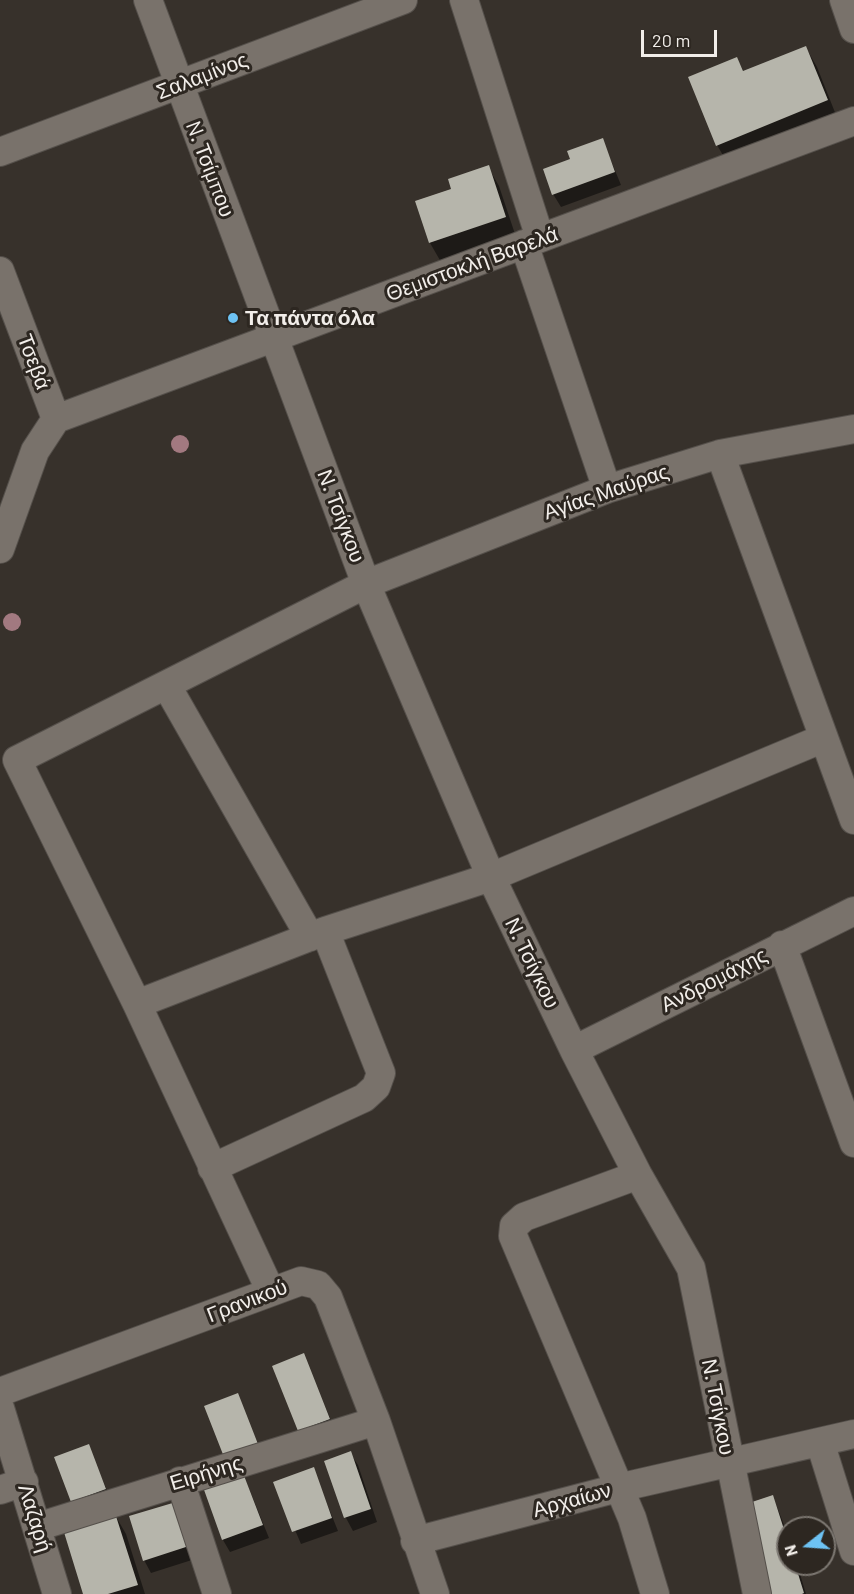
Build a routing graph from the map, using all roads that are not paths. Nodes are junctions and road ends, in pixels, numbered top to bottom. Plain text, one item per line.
1 (148, 0) edge
2 (403, 0) edge
3 (464, 0) edge
4 (844, 0) edge
5 (854, 29) edge
6 (178, 85) junction
7 (854, 121) edge
8 (0, 152) edge
9 (532, 241) junction
10 (0, 271) edge
11 (274, 337) junction
12 (56, 418) junction
13 (854, 429) edge
14 (720, 454) junction
15 (607, 489) junction
16 (10, 497) edge
17 (0, 549) edge
18 (366, 584) junction
19 (167, 686) junction
20 (824, 738) junction
21 (9, 761) edge
22 (854, 820) edge
23 (491, 877) junction
24 (854, 911) edge
25 (317, 934) junction
26 (782, 945) junction
27 (136, 1004) junction
28 (574, 1050) junction
29 (854, 1143) edge
30 (212, 1168) junction
31 (638, 1175) junction
32 (272, 1292) junction
33 (0, 1392) edge
34 (0, 1408) edge
35 (376, 1421) junction
36 (854, 1434) edge
37 (820, 1442) junction
38 (729, 1464) junction
39 (180, 1482) junction
40 (12, 1486) edge
41 (618, 1488) junction
42 (38, 1527) junction
43 (415, 1541) junction
44 (854, 1551) edge
45 (57, 1594) edge
46 (217, 1594) edge
47 (435, 1594) edge
48 (655, 1594) edge
49 (757, 1594) edge

1 - 6 street, N. Τσίμπου
2 - 6 street, Σαλαμίνος
3 - 9 street
4 - 5 street
6 - 8 street, Σαλαμίνος
6 - 11 street, N. Τσίμπου
7 - 9 street, Θεμιστοκλή Βαρελά
9 - 11 street, Θεμιστοκλή Βαρελά
9 - 15 street
10 - 12 street, Τσεβά
11 - 12 street, Θεμιστοκλή Βαρελά
11 - 18 street, Ν. Τσίγκου
12 - 16 street
13 - 14 street, Αγίας Μαύρας
14 - 15 street, Αγίας Μαύρας
14 - 20 street
15 - 18 street, Αγίας Μαύρας
16 - 17 street
18 - 19 street, Αγίας Μαύρας
18 - 23 street, Ν. Τσίγκου
19 - 21 street, Αγίας Μαύρας
19 - 25 street
20 - 22 street
20 - 23 street
21 - 27 street
23 - 25 street
23 - 28 street, Ν. Τσίγκου
24 - 26 street, Ανδρομάχης
25 - 27 street
25 - 30 street
26 - 28 street, Ανδρομάχης
26 - 29 street
27 - 30 street
28 - 31 street, Ν. Τσίγκου
30 - 32 street
31 - 38 street, Ν. Τσίγκου
31 - 41 street
32 - 33 street, Γρανικού
32 - 35 street, Γρανικού
34 - 40 street, Λαζαρή
35 - 39 street, Ειρήνης
35 - 43 street, Γρανικού
36 - 37 street, Αρχαίων
37 - 38 street, Αρχαίων
37 - 44 street
38 - 41 street, Αρχαίων
38 - 49 street, Ν. Τσίγκου
39 - 42 street, Ειρήνης
39 - 46 street
40 - 42 street, Λαζαρή
41 - 43 street, Αρχαίων
41 - 48 street
42 - 45 street, Λαζαρή
43 - 47 street, Γρανικού

